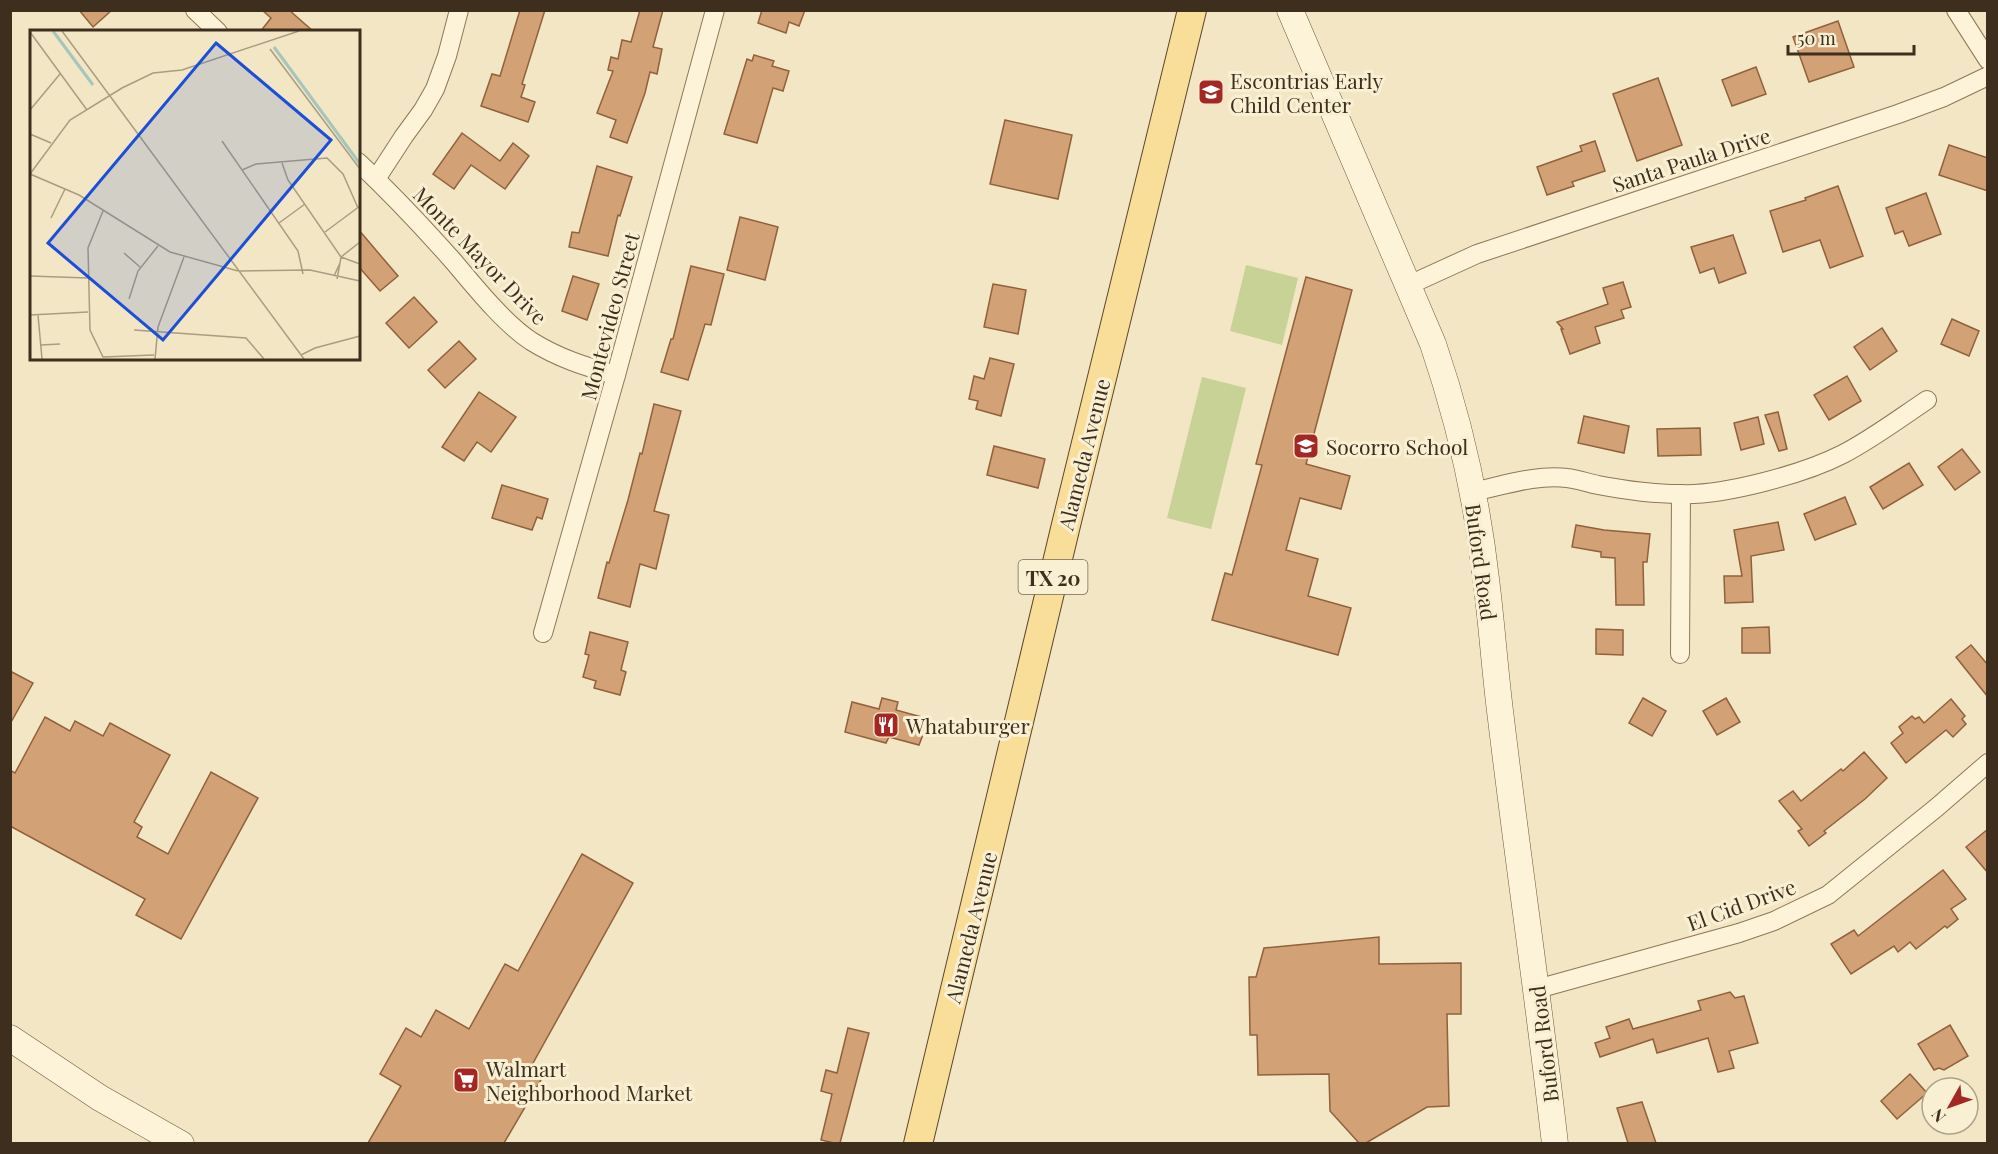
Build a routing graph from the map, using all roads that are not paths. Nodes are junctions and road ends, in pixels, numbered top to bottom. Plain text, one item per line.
1 (195, 10) edge
2 (459, 10) edge
3 (715, 10) edge
4 (1290, 10) edge
5 (1956, 10) edge
6 (1192, 11) edge
7 (216, 30) edge
8 (1988, 60) edge
9 (1988, 76) edge
10 (360, 164) edge
11 (376, 179) junction
12 (1409, 285) junction
13 (616, 375) junction
14 (1927, 400) dead end
15 (1472, 492) junction
16 (1681, 494) junction
17 (543, 633) dead end
18 (1680, 654) dead end
19 (1988, 763) edge
20 (1537, 989) junction
21 (10, 1038) edge
22 (181, 1143) edge
23 (918, 1143) edge
24 (1555, 1143) edge

1 - 7 street
2 - 11 street
3 - 13 street, Montevideo Street
4 - 12 street, Buford Road
5 - 8 street
6 - 23 main road, Alameda Avenue / TX 20
9 - 12 street, Santa Paula Drive
10 - 11 street, Monte Mayor Drive
11 - 13 street, Monte Mayor Drive
12 - 15 street, Buford Road
13 - 17 street, Montevideo Street
14 - 16 street
15 - 16 street
15 - 20 street, Buford Road
16 - 18 street
19 - 20 street, El Cid Drive
20 - 24 street, Buford Road
21 - 22 street

